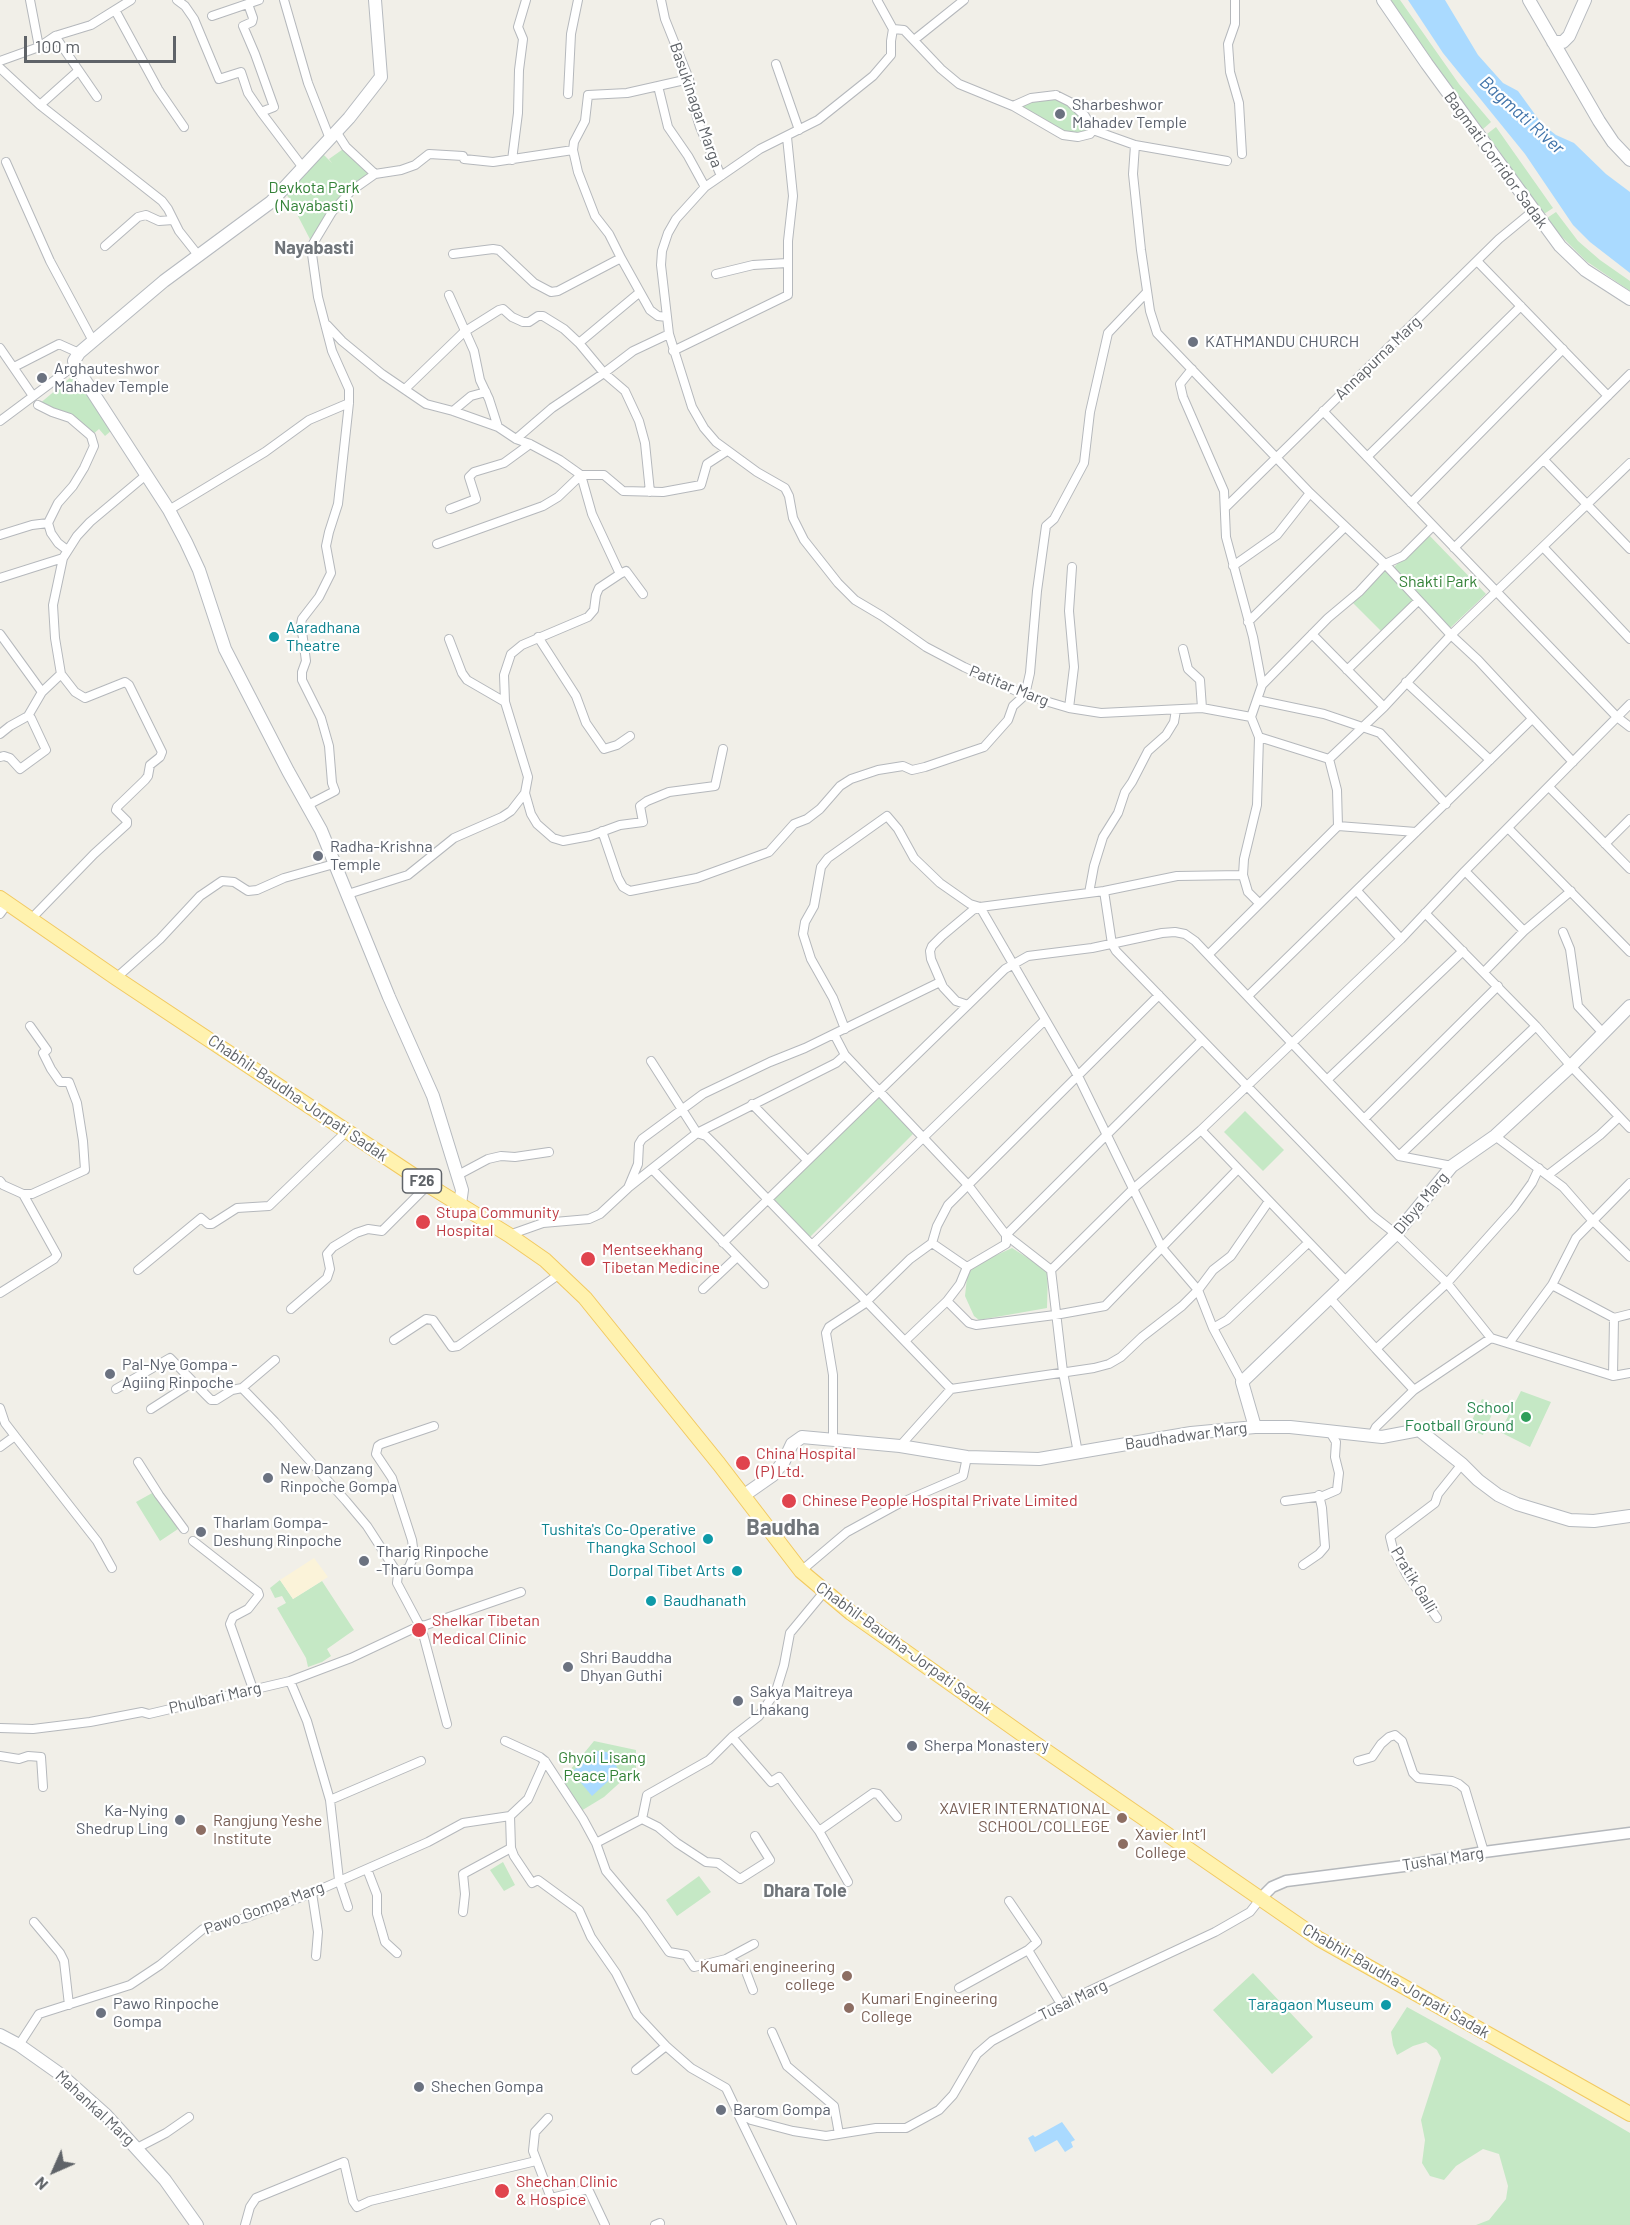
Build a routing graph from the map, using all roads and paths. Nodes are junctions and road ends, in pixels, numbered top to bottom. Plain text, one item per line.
1 (30, 0) edge
2 (131, 0) edge
3 (177, 0) edge
4 (259, 0) edge
5 (284, 0) edge
6 (375, 0) edge
7 (526, 0) edge
8 (578, 0) edge
9 (661, 0) edge
10 (877, 0) edge
11 (964, 0) edge
12 (1235, 0) edge
13 (1383, 0) edge
14 (1529, 0) edge
15 (1585, 0) edge
16 (248, 4) junction
17 (115, 10) junction
18 (212, 16) dead end
19 (893, 29) junction
20 (55, 36) junction
21 (914, 40) junction
22 (1553, 42) junction
23 (39, 47) junction
24 (0, 60) edge
25 (776, 63) dead end
26 (0, 68) edge
27 (78, 70) junction
28 (689, 79) junction
29 (658, 86) junction
30 (568, 94) dead end
31 (97, 97) dead end
32 (40, 105) junction
33 (1013, 106) junction
34 (261, 112) junction
35 (184, 127) dead end
36 (799, 130) junction
37 (1093, 130) junction
38 (334, 136) junction
39 (787, 137) junction
40 (1135, 145) junction
41 (573, 150) junction
42 (1242, 154) dead end
43 (512, 160) junction
44 (1630, 160) edge
45 (1227, 161) dead end
46 (6, 162) dead end
47 (304, 169) junction
48 (375, 174) junction
49 (721, 176) junction
50 (705, 187) junction
51 (1533, 211) junction
52 (172, 220) junction
53 (105, 246) dead end
54 (453, 254) dead end
55 (198, 255) junction
56 (621, 258) junction
57 (1477, 261) junction
58 (788, 263) junction
59 (716, 274) dead end
60 (640, 292) junction
61 (1147, 292) junction
62 (449, 296) dead end
63 (1630, 299) edge
64 (1521, 306) junction
65 (667, 317) junction
66 (325, 322) junction
67 (464, 332) junction
68 (669, 334) junction
69 (93, 340) junction
70 (579, 343) junction
71 (0, 348) edge
72 (1563, 349) junction
73 (673, 351) junction
74 (79, 352) junction
75 (75, 365) junction
76 (14, 367) junction
77 (1192, 369) junction
78 (604, 373) junction
79 (1630, 374) edge
80 (405, 389) junction
81 (486, 392) junction
82 (33, 396) junction
83 (1608, 396) junction
84 (349, 403) junction
85 (38, 405) dead end
86 (453, 411) junction
87 (1323, 411) junction
88 (0, 421) edge
89 (498, 427) junction
90 (516, 439) junction
91 (530, 444) junction
92 (727, 451) junction
93 (1276, 457) junction
94 (1367, 457) junction
95 (1544, 460) junction
96 (1630, 463) edge
97 (146, 475) junction
98 (582, 475) junction
99 (650, 492) junction
100 (1310, 493) junction
101 (1411, 503) junction
102 (1588, 506) junction
103 (1226, 508) junction
104 (450, 509) dead end
105 (169, 510) junction
106 (48, 523) junction
107 (1433, 526) junction
108 (1345, 527) junction
109 (0, 535) edge
110 (437, 544) dead end
111 (1454, 548) junction
112 (1544, 548) junction
113 (1630, 549) edge
114 (65, 554) junction
115 (1385, 564) junction
116 (1233, 566) junction
117 (1072, 567) dead end
118 (620, 574) junction
119 (0, 578) edge
120 (1497, 592) junction
121 (644, 594) dead end
122 (1418, 601) junction
123 (1248, 622) junction
124 (0, 634) edge
125 (1312, 634) junction
126 (1451, 635) junction
127 (538, 637) junction
128 (449, 639) dead end
129 (1630, 639) edge
130 (1183, 649) dead end
131 (1347, 670) junction
132 (62, 674) junction
133 (1406, 682) junction
134 (1262, 685) junction
135 (42, 692) junction
136 (1025, 695) junction
137 (1257, 700) junction
138 (505, 702) junction
139 (1630, 705) edge
140 (1384, 707) junction
141 (1069, 708) junction
142 (1202, 708) junction
143 (1176, 710) junction
144 (28, 716) junction
145 (1251, 717) junction
146 (1617, 717) junction
147 (1532, 719) junction
148 (1364, 726) junction
149 (1630, 728) edge
150 (0, 734) edge
151 (630, 736) dead end
152 (1259, 737) junction
153 (723, 749) dead end
154 (0, 757) edge
155 (1329, 759) junction
156 (1490, 760) junction
157 (1573, 762) junction
158 (1549, 787) junction
159 (525, 793) junction
160 (1446, 804) junction
161 (306, 806) junction
162 (1630, 819) edge
163 (1338, 826) junction
164 (1508, 828) junction
165 (602, 831) junction
166 (1416, 832) junction
167 (1605, 844) junction
168 (334, 864) junction
169 (1630, 869) edge
170 (1465, 871) junction
171 (1243, 875) junction
172 (1104, 891) junction
173 (1356, 891) junction
174 (1570, 891) junction
175 (1089, 893) junction
176 (348, 894) junction
177 (1259, 903) junction
178 (3, 905) edge
179 (980, 907) junction
180 (1425, 913) junction
181 (31, 920) junction
182 (1524, 931) junction
183 (1563, 932) dead end
184 (1401, 939) junction
185 (1112, 944) junction
186 (1463, 951) junction
187 (1630, 952) edge
188 (1209, 954) junction
189 (1012, 964) junction
190 (1484, 972) junction
191 (116, 978) junction
192 (940, 981) junction
193 (1498, 986) junction
194 (1159, 995) junction
195 (1249, 996) junction
196 (968, 1005) junction
197 (1630, 1006) edge
198 (1045, 1020) junction
199 (30, 1026) dead end
200 (1536, 1026) junction
201 (845, 1029) junction
202 (1603, 1033) junction
203 (834, 1034) junction
204 (1202, 1040) junction
205 (1293, 1043) junction
206 (845, 1055) junction
207 (651, 1060) dead end
208 (1570, 1066) junction
209 (1078, 1076) junction
210 (1328, 1079) junction
211 (1247, 1086) junction
212 (880, 1090) junction
213 (752, 1104) junction
214 (681, 1109) junction
215 (1619, 1117) junction
216 (1364, 1119) junction
217 (1630, 1128) edge
218 (1201, 1130) junction
219 (347, 1131) junction
220 (698, 1133) junction
221 (1106, 1134) junction
222 (923, 1136) junction
223 (1495, 1136) junction
224 (549, 1152) dead end
225 (1399, 1156) junction
226 (807, 1160) junction
227 (1452, 1166) junction
228 (1539, 1168) junction
229 (1238, 1169) junction
230 (652, 1170) junction
231 (458, 1175) junction
232 (1548, 1175) junction
233 (0, 1181) edge
234 (1630, 1183) edge
235 (428, 1185) junction
236 (968, 1185) junction
237 (628, 1188) junction
238 (1133, 1189) junction
239 (23, 1194) junction
240 (768, 1199) junction
241 (1269, 1201) junction
242 (460, 1204) junction
243 (1592, 1220) junction
244 (509, 1234) junction
245 (1396, 1234) junction
246 (1006, 1235) junction
247 (723, 1243) junction
248 (932, 1243) junction
249 (1308, 1243) junction
250 (813, 1244) junction
251 (1162, 1248) junction
252 (737, 1257) junction
253 (1630, 1257) edge
254 (966, 1267) junction
255 (138, 1270) dead end
256 (1051, 1270) junction
257 (561, 1273) junction
258 (1346, 1281) junction
259 (1447, 1283) junction
260 (764, 1284) dead end
261 (1552, 1285) junction
262 (703, 1289) dead end
263 (1198, 1290) junction
264 (0, 1293) edge
265 (1329, 1297) junction
266 (867, 1300) junction
267 (947, 1301) junction
268 (291, 1309) dead end
269 (1630, 1314) edge
270 (1055, 1315) junction
271 (1614, 1318) junction
272 (1213, 1328) junction
273 (1491, 1338) junction
274 (394, 1340) dead end
275 (906, 1340) junction
276 (1509, 1343) junction
277 (1376, 1349) junction
278 (275, 1360) dead end
279 (1063, 1372) junction
280 (1630, 1374) edge
281 (1612, 1376) junction
282 (193, 1382) junction
283 (1242, 1382) junction
284 (242, 1388) junction
285 (116, 1389) dead end
286 (951, 1389) junction
287 (1414, 1390) junction
288 (0, 1408) edge
289 (151, 1409) dead end
290 (434, 1426) dead end
291 (1255, 1427) junction
292 (1330, 1432) junction
293 (1372, 1435) junction
294 (15, 1436) junction
295 (833, 1441) junction
296 (900, 1446) junction
297 (0, 1447) edge
298 (1078, 1453) junction
299 (967, 1457) junction
300 (138, 1462) dead end
301 (1462, 1464) junction
302 (743, 1496) junction
303 (1319, 1496) junction
304 (1285, 1501) dead end
305 (1630, 1516) edge
306 (184, 1529) dead end
307 (193, 1541) dead end
308 (1303, 1565) dead end
309 (112, 1568) dead end
310 (801, 1571) junction
311 (398, 1574) junction
312 (521, 1592) dead end
313 (824, 1592) junction
314 (1437, 1618) dead end
315 (419, 1626) junction
316 (290, 1681) junction
317 (253, 1689) junction
318 (447, 1724) dead end
319 (0, 1728) edge
320 (732, 1737) junction
321 (505, 1741) dead end
322 (0, 1756) edge
323 (421, 1761) dead end
324 (545, 1761) junction
325 (1358, 1761) dead end
326 (43, 1787) dead end
327 (330, 1800) junction
328 (510, 1816) junction
329 (897, 1817) dead end
330 (642, 1819) junction
331 (819, 1831) junction
332 (1629, 1834) edge
333 (755, 1836) dead end
334 (596, 1843) junction
335 (511, 1848) junction
336 (1484, 1852) junction
337 (366, 1869) junction
338 (339, 1880) junction
339 (848, 1882) dead end
340 (312, 1893) junction
341 (1261, 1898) junction
342 (1009, 1901) dead end
343 (348, 1907) dead end
344 (463, 1912) dead end
345 (34, 1922) dead end
346 (754, 1944) dead end
347 (1028, 1950) junction
348 (397, 1953) dead end
349 (316, 1956) dead end
350 (726, 1959) junction
351 (959, 1988) dead end
352 (753, 1990) dead end
353 (1061, 2004) junction
354 (69, 2005) junction
355 (772, 2032) dead end
356 (0, 2035) edge
357 (19, 2045) junction
358 (666, 2046) junction
359 (636, 2070) dead end
360 (737, 2111) junction
361 (1630, 2114) edge
362 (189, 2117) dead end
363 (548, 2118) dead end
364 (838, 2134) junction
365 (137, 2148) junction
366 (536, 2161) junction
367 (198, 2225) edge
368 (245, 2225) edge
369 (605, 2225) edge
370 (792, 2225) edge

1 - 23 street
2 - 17 street
3 - 34 street
4 - 16 street
5 - 38 street
6 - 38 main road
7 - 43 street
8 - 30 street
9 - 28 street, Basukinagar Marga
10 - 19 street
11 - 21 street
12 - 42 street
13 - 51 main road, Bagmati Corridor Sadak
14 - 22 main road
15 - 22 main road
16 - 18 street
16 - 34 street
17 - 20 street
17 - 35 street
19 - 21 street
19 - 36 street, Patitar Marg
20 - 23 street
20 - 27 street
21 - 33 street
22 - 44 main road
23 - 24 street
25 - 36 street
26 - 32 street
27 - 31 street
27 - 32 street
28 - 29 street
28 - 49 street, Basukinagar Marga
29 - 41 street
29 - 50 street
32 - 52 street
33 - 37 street
33 - 37 street
34 - 47 street
36 - 39 street, Patitar Marg
37 - 40 street
38 - 47 main road
38 - 48 street
39 - 49 street, Patitar Marg
39 - 58 street
40 - 45 street
40 - 61 street
41 - 43 street
41 - 56 street
43 - 48 street
46 - 69 street
47 - 55 main road
48 - 66 street
49 - 50 street, Patitar Marg
50 - 65 street, Patitar Marg
51 - 57 street, Annapurna Marg
51 - 63 main road, Bagmati Corridor Sadak
52 - 53 street
52 - 55 street
54 - 56 street
55 - 69 main road
56 - 60 street
57 - 64 street
57 - 87 street, Annapurna Marg
58 - 59 street
58 - 73 street
60 - 65 street
60 - 70 street
61 - 77 street
61 - 136 street
62 - 67 street
64 - 72 street
64 - 94 street
65 - 68 street, Patitar Marg
66 - 80 street
66 - 84 street
67 - 70 street
67 - 80 street
67 - 81 street
68 - 73 street, Patitar Marg
68 - 78 street
69 - 74 main road
70 - 78 street
71 - 76 street
72 - 83 street
72 - 101 street
73 - 92 street, Patitar Marg
74 - 75 main road
74 - 76 street
75 - 82 street
75 - 97 main road
76 - 82 street
77 - 93 street
77 - 103 street
78 - 90 street
78 - 99 street
79 - 83 street
80 - 86 street
81 - 86 street
81 - 89 street
82 - 88 street
83 - 95 street
84 - 105 street
84 - 161 street
85 - 106 street
86 - 89 street
87 - 93 street, Annapurna Marg
87 - 94 street
89 - 90 street
90 - 91 street
91 - 98 street
91 - 104 street
92 - 99 street
92 - 136 street, Patitar Marg
93 - 100 street
93 - 103 street, Annapurna Marg
94 - 101 street
95 - 102 street
95 - 111 street
96 - 102 street
97 - 105 main road
97 - 114 street
98 - 99 street
98 - 110 street
98 - 118 street
100 - 108 street
100 - 116 street
101 - 107 street
102 - 112 street
102 - 113 street
103 - 116 street
105 - 161 main road
106 - 109 street
106 - 114 street
107 - 111 street
107 - 115 street
108 - 115 street
108 - 123 street
111 - 120 street
112 - 120 street
112 - 129 street
114 - 119 street
114 - 132 street
115 - 122 street
115 - 125 street
116 - 123 street
117 - 141 street
118 - 121 street
118 - 127 street
120 - 126 street
120 - 146 street
122 - 126 street
122 - 131 street
123 - 134 street
124 - 135 street
125 - 131 street
125 - 134 street
126 - 133 street
126 - 147 street
127 - 138 street
127 - 151 street
128 - 138 street
130 - 142 street
131 - 140 street
132 - 135 street
132 - 181 street
133 - 140 street
133 - 156 street
134 - 137 street
135 - 144 street
136 - 141 street, Patitar Marg
136 - 165 street
137 - 145 street
137 - 148 street
138 - 159 street
139 - 146 street
140 - 148 street
141 - 143 street, Patitar Marg
142 - 143 street, Patitar Marg
142 - 145 street, Patitar Marg
143 - 175 street
144 - 150 street
144 - 154 street
145 - 152 street
146 - 149 street
146 - 157 street
147 - 156 street
147 - 157 street
148 - 155 street
148 - 160 street
152 - 155 street
152 - 171 street
153 - 165 street
155 - 163 street
156 - 160 street
157 - 158 street
158 - 164 street
158 - 167 street
159 - 165 street
159 - 176 street
160 - 166 street
161 - 168 main road
162 - 167 street
163 - 166 street
163 - 177 street
164 - 170 street
164 - 174 street
166 - 173 street
167 - 169 street
168 - 176 main road
168 - 191 street
170 - 180 street
170 - 182 street
171 - 172 street
171 - 177 street
172 - 175 street
172 - 185 street
173 - 184 street
173 - 195 street
174 - 182 street
174 - 187 street
175 - 179 street
176 - 231 main road
177 - 188 street
178 - 181 main road, Chabhil-Baudha-Jorpati Sadak / F26
179 - 189 street
179 - 192 street
179 - 201 street
180 - 184 street
180 - 186 street
181 - 191 main road, Chabhil-Baudha-Jorpati Sadak / F26
182 - 190 street
183 - 202 street
184 - 205 street
185 - 188 street
185 - 189 street
185 - 194 street
186 - 190 street
186 - 210 street
188 - 195 street
189 - 196 street
189 - 198 street
190 - 193 street
191 - 219 main road, Chabhil-Baudha-Jorpati Sadak / F26
192 - 196 street
192 - 201 street
193 - 200 street
193 - 216 street
194 - 204 street
194 - 209 street
195 - 205 street
196 - 212 street
197 - 202 main road, Dibya Marg
198 - 209 street
198 - 222 street
199 - 239 street
200 - 208 street
200 - 225 street
201 - 203 street
202 - 208 main road, Dibya Marg
203 - 206 street
203 - 214 street
204 - 211 street
204 - 221 street
205 - 210 street
205 - 211 street
206 - 212 street
206 - 213 street
207 - 214 street
208 - 215 street
208 - 223 main road, Dibya Marg
209 - 221 street
209 - 236 street
210 - 216 street
211 - 218 street
211 - 245 street
212 - 222 street
212 - 226 street
213 - 220 street
213 - 226 street
214 - 220 street
214 - 237 street
215 - 217 street
215 - 232 street
216 - 225 street
218 - 229 street
218 - 238 street
219 - 235 main road, Chabhil-Baudha-Jorpati Sadak / F26
219 - 255 street
220 - 230 street
220 - 240 street
221 - 238 street
221 - 246 street
222 - 236 street
222 - 250 street
223 - 227 main road, Dibya Marg
223 - 228 street
224 - 231 street
225 - 227 street
226 - 240 street
227 - 245 main road, Dibya Marg
228 - 232 street
228 - 259 street
229 - 241 street
229 - 251 street
230 - 237 street
230 - 247 street
231 - 242 main road
232 - 243 street
233 - 239 street
234 - 243 street
235 - 242 main road, Chabhil-Baudha-Jorpati Sadak / F26
235 - 268 street
236 - 246 street
236 - 248 street
237 - 244 street
238 - 251 street
238 - 256 street
239 - 264 street
240 - 247 street
240 - 250 street
241 - 249 street
241 - 263 street
242 - 244 main road, Chabhil-Baudha-Jorpati Sadak / F26
243 - 253 street
243 - 261 street
244 - 257 main road, Chabhil-Baudha-Jorpati Sadak / F26
245 - 258 main road, Dibya Marg
245 - 259 street
246 - 254 street
246 - 256 street
247 - 252 street
248 - 254 street
248 - 266 street
249 - 258 street
249 - 272 street
250 - 266 street
251 - 263 street
251 - 270 street
252 - 260 street
252 - 262 street
254 - 267 street
256 - 270 street
257 - 274 street
257 - 302 main road, Chabhil-Baudha-Jorpati Sadak / F26
258 - 265 main road, Dibya Marg
259 - 273 street
259 - 277 street
261 - 271 street
261 - 276 street
263 - 272 street
263 - 279 street
265 - 277 street
265 - 283 main road, Dibya Marg
266 - 275 street
266 - 295 street
267 - 270 street
267 - 275 street
269 - 271 street
270 - 279 street
271 - 281 street
272 - 283 street
273 - 276 street
273 - 287 street
275 - 286 street
276 - 281 street
277 - 287 street
278 - 284 street
279 - 286 street
279 - 298 street
280 - 281 street
282 - 284 street
282 - 285 street
282 - 289 street
283 - 291 main road
284 - 311 street
286 - 296 street
287 - 293 street
288 - 294 street
290 - 311 street
291 - 292 main road, Baudhadwar Marg
291 - 298 main road, Baudhadwar Marg
292 - 293 main road, Baudhadwar Marg
292 - 303 street
293 - 301 main road, Baudhadwar Marg
294 - 297 street
294 - 309 street
295 - 296 main road, Baudhadwar Marg
295 - 302 main road, Baudhadwar Marg
296 - 299 main road, Baudhadwar Marg
298 - 299 main road, Baudhadwar Marg
299 - 310 street
300 - 306 street
301 - 305 main road, Baudhadwar Marg
301 - 314 street, Pratik Galli
302 - 310 main road, Chabhil-Baudha-Jorpati Sadak / F26
303 - 304 street
303 - 308 street
307 - 317 street
310 - 313 main road, Chabhil-Baudha-Jorpati Sadak / F26
311 - 315 street
312 - 315 street, Phulbari Marg
313 - 320 street
313 - 341 main road, Chabhil-Baudha-Jorpati Sadak / F26
315 - 316 street, Phulbari Marg
315 - 318 street
316 - 317 street, Phulbari Marg
316 - 327 street
317 - 319 street, Phulbari Marg
320 - 330 street
320 - 331 street
321 - 324 street
322 - 326 street
323 - 327 street
324 - 328 street
324 - 334 street
325 - 336 street
327 - 338 street
328 - 335 street
328 - 337 street, Pawo Gompa Marg
329 - 331 street
330 - 333 street
330 - 334 street
331 - 339 street
332 - 336 street, Tushal Marg
334 - 350 street
335 - 344 street
335 - 358 street
336 - 341 street, Tushal Marg
337 - 338 street, Pawo Gompa Marg
337 - 348 street
338 - 340 street, Pawo Gompa Marg
338 - 343 street
340 - 349 street
340 - 354 street, Pawo Gompa Marg
341 - 353 street, Tusal Marg
341 - 361 main road, Chabhil-Baudha-Jorpati Sadak / F26
342 - 347 street
345 - 354 street
346 - 350 street
347 - 351 street
347 - 353 street
350 - 352 street
353 - 364 street, Tusal Marg
354 - 357 street, Pawo Gompa Marg
355 - 364 street
356 - 357 main road, Mahankal Marg
357 - 365 main road, Mahankal Marg
358 - 359 street
358 - 360 street
360 - 364 street
360 - 370 street
362 - 365 street
363 - 366 street
365 - 367 main road, Mahankal Marg
366 - 368 street
366 - 369 street

